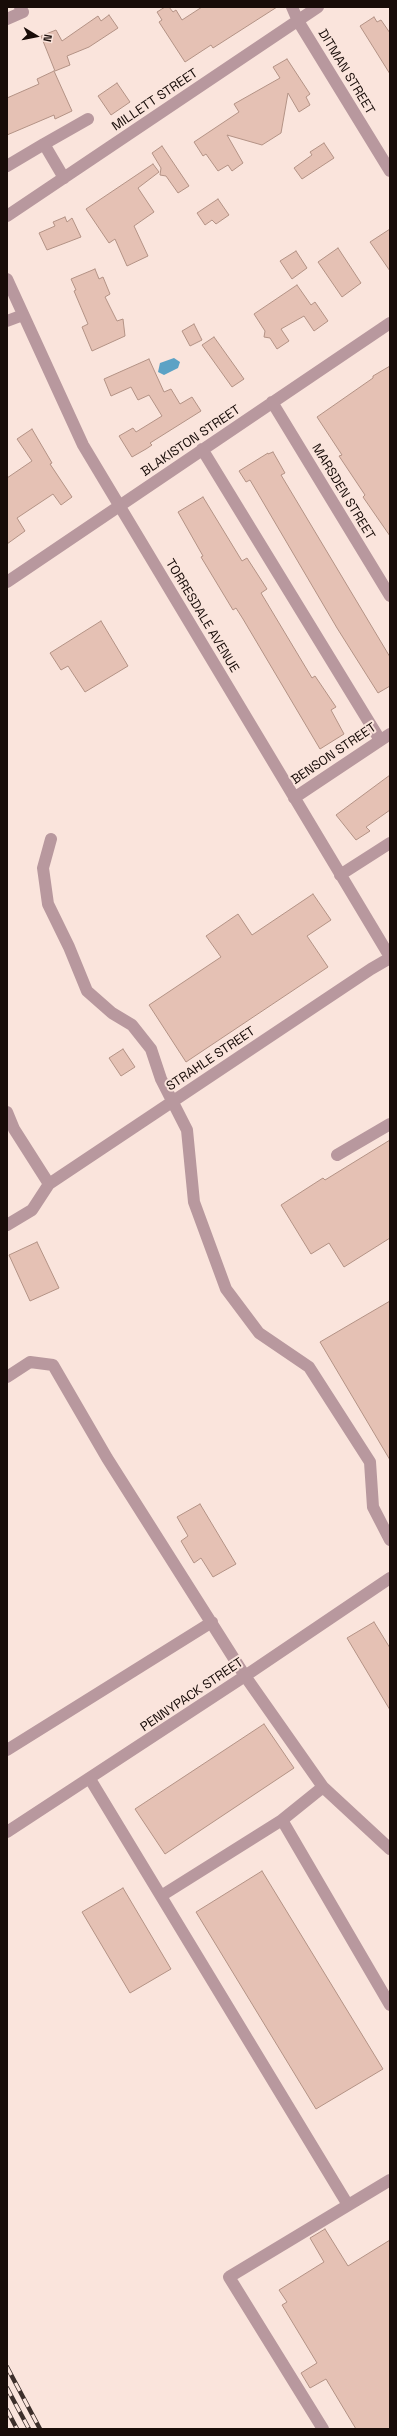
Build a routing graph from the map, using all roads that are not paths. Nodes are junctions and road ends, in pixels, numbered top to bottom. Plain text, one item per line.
1 (20, 7) edge
2 (292, 7) edge
3 (318, 7) edge
4 (7, 19) edge
5 (298, 21) junction
6 (88, 119) dead end
7 (44, 144) junction
8 (7, 166) edge
9 (390, 172) edge
10 (64, 178) junction
11 (7, 216) edge
12 (7, 279) edge
13 (22, 315) junction
14 (7, 321) edge
15 (390, 323) edge
16 (272, 402) junction
17 (202, 449) junction
18 (120, 506) junction
19 (7, 582) edge
20 (390, 596) edge
21 (385, 737) edge
22 (294, 798) junction
23 (51, 839) dead end
24 (390, 843) edge
25 (340, 875) junction
26 (390, 958) edge
27 (174, 1101) junction
28 (7, 1112) edge
29 (390, 1124) edge
30 (338, 1155) dead end
31 (49, 1184) junction
32 (7, 1225) edge
33 (7, 1377) edge
34 (390, 1540) edge
35 (390, 1578) edge
36 (212, 1622) junction
37 (245, 1676) junction
38 (7, 1750) edge
39 (90, 1779) junction
40 (323, 1787) junction
41 (282, 1820) junction
42 (7, 1832) edge
43 (390, 1849) edge
44 (161, 1896) junction
45 (390, 2005) edge
46 (390, 2180) edge
47 (348, 2205) junction
48 (322, 2429) edge

1 - 4 street
2 - 5 street, DITMAN STREET
3 - 5 street, MILLETT STREET
5 - 9 street, DITMAN STREET
5 - 10 street, MILLETT STREET
6 - 7 street
7 - 8 street
7 - 10 street
10 - 11 street, MILLETT STREET
12 - 13 street, TORRESDALE AVENUE
13 - 14 street
13 - 18 street, TORRESDALE AVENUE
15 - 16 street, BLAKISTON STREET
16 - 17 street, BLAKISTON STREET
16 - 20 street, MARSDEN STREET
17 - 18 street, BLAKISTON STREET
17 - 21 street
18 - 19 street, BLAKISTON STREET
18 - 22 street, TORRESDALE AVENUE
21 - 22 street, BENSON STREET
22 - 25 street, TORRESDALE AVENUE
23 - 27 street
24 - 25 street
25 - 26 street, TORRESDALE AVENUE
26 - 27 street, STRAHLE STREET
27 - 31 street, STRAHLE STREET
27 - 34 street
28 - 31 street
29 - 30 street
31 - 32 street
33 - 36 street
35 - 37 street, PENNYPACK STREET
36 - 37 street
36 - 38 street
37 - 39 street, PENNYPACK STREET
37 - 40 street
39 - 42 street, PENNYPACK STREET
39 - 44 street
40 - 41 street
40 - 43 street
41 - 44 street
41 - 45 street
44 - 47 street
46 - 47 street
47 - 48 street

